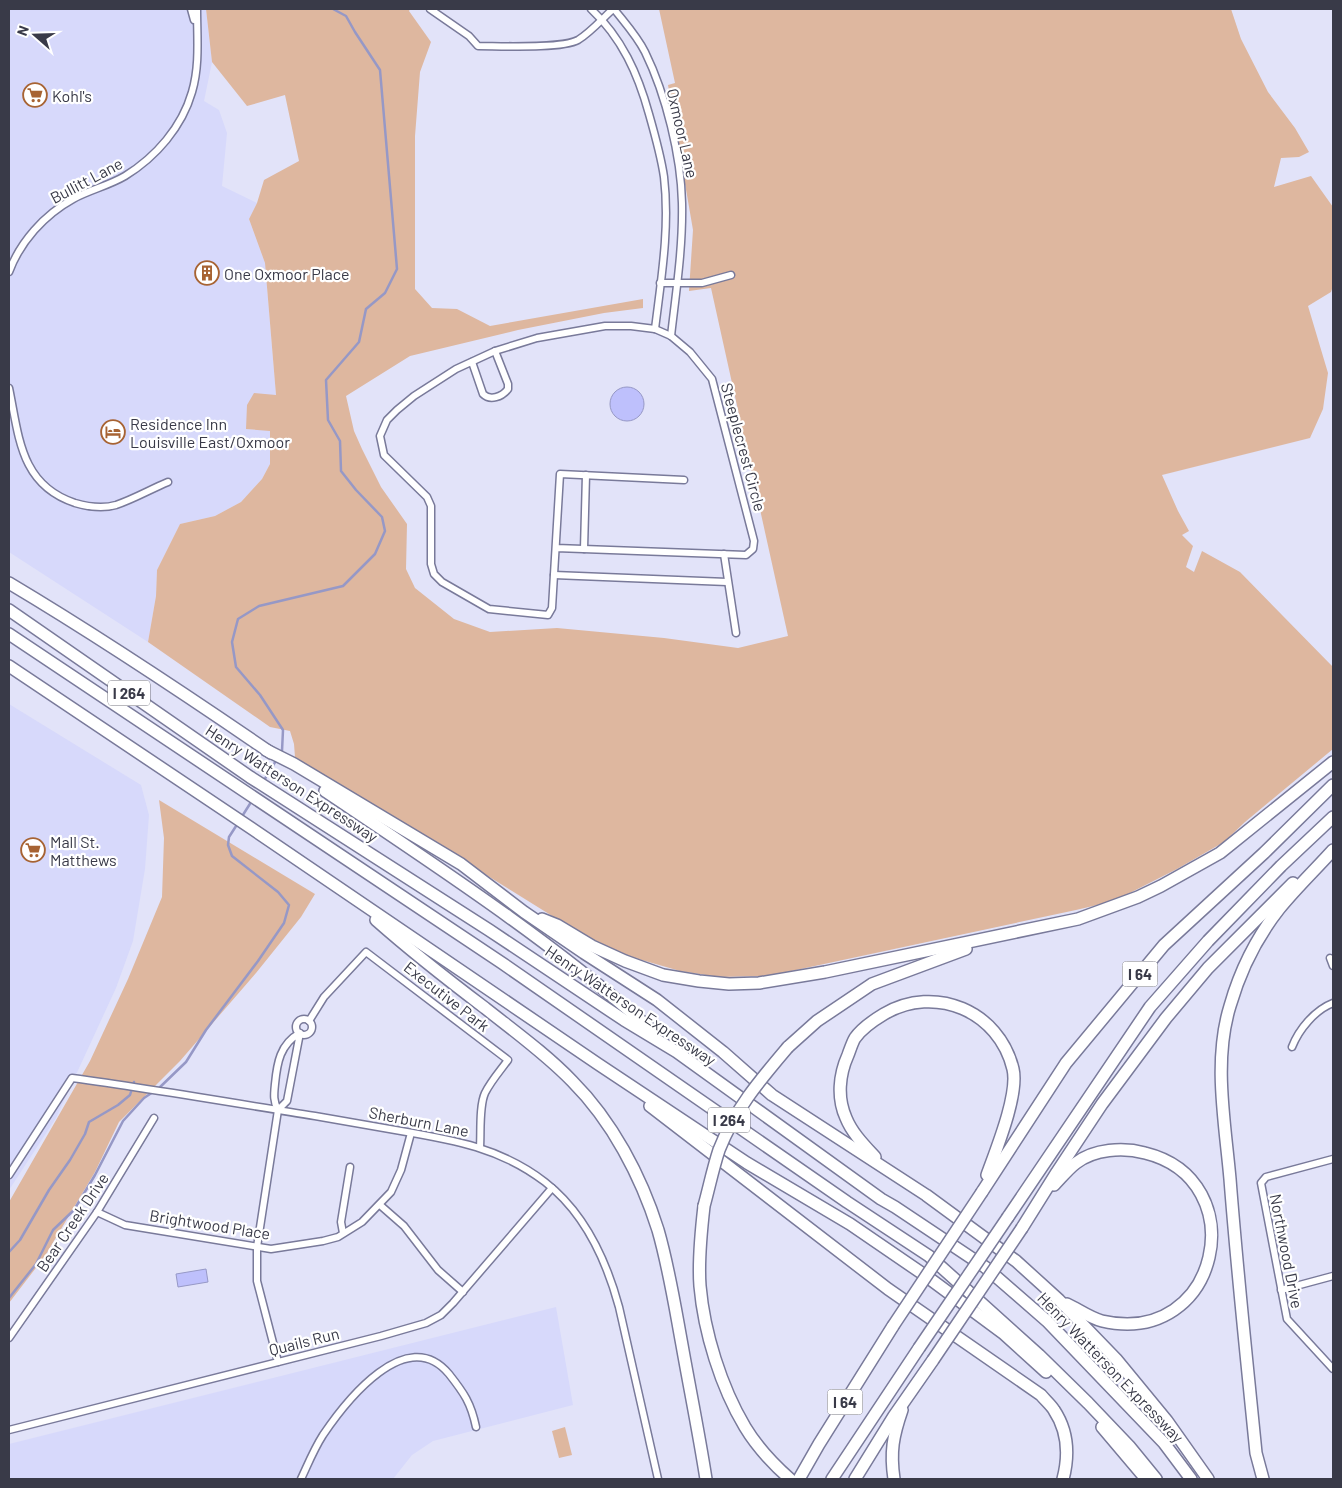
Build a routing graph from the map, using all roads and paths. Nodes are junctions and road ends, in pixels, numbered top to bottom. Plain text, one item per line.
1 (191, 9) edge
2 (197, 9) edge
3 (430, 9) edge
4 (592, 9) edge
5 (614, 9) edge
6 (602, 20) junction
7 (197, 28) junction
8 (11, 257) edge
9 (9, 272) edge
10 (731, 275) dead end
11 (660, 283) junction
12 (677, 284) junction
13 (655, 329) junction
14 (671, 336) junction
15 (495, 351) junction
16 (472, 362) junction
17 (9, 388) edge
18 (586, 475) junction
19 (684, 480) dead end
20 (168, 482) dead end
21 (556, 548) junction
22 (584, 549) junction
23 (724, 554) junction
24 (554, 575) junction
25 (727, 582) junction
26 (9, 583) edge
27 (9, 610) edge
28 (736, 633) dead end
29 (9, 634) edge
30 (9, 666) edge
31 (1333, 762) edge
32 (293, 766) junction
33 (1333, 785) edge
34 (1333, 817) edge
35 (1333, 843) edge
36 (1333, 850) edge
37 (335, 885) junction
38 (524, 912) junction
39 (1012, 932) junction
40 (1330, 958) dead end
41 (1333, 966) edge
42 (1333, 1003) edge
43 (309, 1021) junction
44 (300, 1033) junction
45 (1292, 1047) dead end
46 (676, 1052) junction
47 (598, 1064) junction
48 (278, 1110) junction
49 (154, 1118) dead end
50 (411, 1133) junction
51 (480, 1148) junction
52 (1333, 1159) edge
53 (350, 1167) dead end
54 (886, 1170) junction
55 (9, 1175) edge
56 (552, 1188) junction
57 (982, 1192) junction
58 (1044, 1195) junction
59 (380, 1205) junction
60 (97, 1212) junction
61 (343, 1233) junction
62 (256, 1246) junction
63 (1333, 1276) edge
64 (1281, 1290) junction
65 (463, 1292) junction
66 (1059, 1300) junction
67 (9, 1338) edge
68 (278, 1362) junction
69 (1333, 1369) edge
70 (906, 1400) junction
71 (476, 1427) dead end
72 (9, 1430) edge
73 (301, 1479) edge
74 (658, 1479) edge
75 (706, 1479) edge
76 (790, 1479) edge
77 (799, 1479) edge
78 (832, 1479) edge
79 (855, 1479) edge
80 (894, 1479) edge
81 (1063, 1479) edge
82 (1146, 1479) edge
83 (1156, 1479) edge
84 (1191, 1479) edge
85 (1208, 1479) edge
86 (1263, 1479) edge

1 - 7 street, Bullitt Lane
2 - 7 street, Bullitt Lane
3 - 6 street
4 - 6 street, Oxmoor Lane
5 - 6 street
5 - 12 street, Oxmoor Lane
6 - 11 street, Oxmoor Lane
7 - 8 street, Bullitt Lane
8 - 9 street, Bullitt Lane
10 - 12 street
11 - 12 street
11 - 13 street, Oxmoor Lane
12 - 14 street, Oxmoor Lane
13 - 14 street, Steeplecrest Circle
13 - 15 street, Steeplecrest Circle
14 - 23 street, Steeplecrest Circle
15 - 16 street, Steeplecrest Circle
15 - 16 street
16 - 24 street, Steeplecrest Circle
17 - 20 street
18 - 19 street
18 - 21 street
18 - 22 street
21 - 22 street, Steeplecrest Circle
21 - 24 street, Steeplecrest Circle
22 - 23 street, Steeplecrest Circle
23 - 25 street
24 - 25 street
25 - 28 street
26 - 32 highway
27 - 46 highway, Henry Watterson Expressway / I 264
29 - 83 highway, Henry Watterson Expressway / I 264
30 - 37 highway
31 - 39 highway
32 - 38 highway
32 - 46 highway
33 - 57 highway, I 64
34 - 78 highway, I 64, bridge
35 - 58 highway
36 - 86 highway
37 - 47 highway
37 - 75 highway
38 - 39 highway
38 - 54 highway
39 - 76 highway, bridge
40 - 41 street
42 - 45 street
43 - 44 street, Executive Park
43 - 44 street, Executive Park
43 - 51 street, Executive Park
44 - 48 street, Executive Park
44 - 48 street, Executive Park
46 - 84 highway, Henry Watterson Expressway / I 264
47 - 81 highway
47 - 82 highway
48 - 50 street, Sherburn Lane
48 - 55 street, Sherburn Lane
48 - 62 street
49 - 60 street, Bear Creek Drive
50 - 51 street, Sherburn Lane
50 - 59 street, Brightwood Place
51 - 56 street, Sherburn Lane
52 - 64 street, Northwood Drive
53 - 61 street
54 - 57 highway
54 - 66 highway
56 - 65 street, Quails Run
56 - 74 street, Sherburn Lane
57 - 77 highway, I 64, bridge
58 - 66 highway
58 - 70 highway, bridge
59 - 61 street, Brightwood Place
59 - 65 street
60 - 62 street, Brightwood Place
60 - 67 street, Bear Creek Drive
61 - 62 street, Brightwood Place
62 - 68 street
63 - 64 street
64 - 69 street, Northwood Drive
65 - 68 street, Quails Run
66 - 85 highway
68 - 72 street, Quails Run
70 - 79 highway
70 - 80 highway
71 - 73 street

